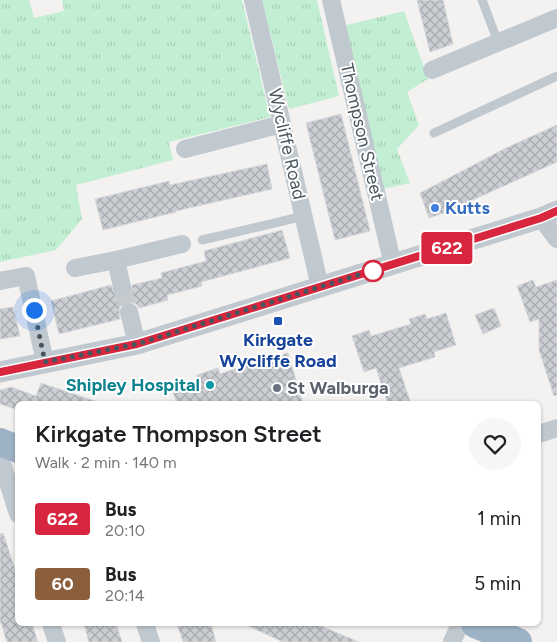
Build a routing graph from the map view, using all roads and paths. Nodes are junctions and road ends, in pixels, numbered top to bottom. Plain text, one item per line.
1 (253, 0) edge
2 (331, 0) edge
3 (482, 0) edge
4 (557, 18) edge
5 (498, 42) junction
6 (432, 70) dead end
7 (557, 76) edge
8 (282, 124) junction
9 (434, 133) dead end
10 (186, 149) dead end
11 (549, 215) edge
12 (304, 216) junction
13 (557, 239) edge
14 (202, 240) dead end
15 (182, 244) dead end
16 (116, 260) junction
17 (393, 265) junction
18 (75, 268) dead end
19 (0, 281) edge
20 (122, 287) tunnel mouth
21 (320, 287) junction
22 (129, 312) tunnel mouth
23 (137, 344) junction
24 (45, 362) junction
25 (0, 372) edge
26 (557, 428) edge
27 (541, 433) edge
28 (0, 442) edge
29 (15, 448) edge
30 (0, 457) edge
31 (15, 504) edge
32 (52, 626) edge
33 (146, 626) edge
34 (459, 626) edge
35 (481, 626) edge
36 (511, 637) edge
37 (57, 642) edge
38 (151, 642) edge
39 (452, 642) edge

1 - 8 street, Wycliffe Road
2 - 17 street, Thompson Street
3 - 5 lane
4 - 5 street
5 - 6 street
7 - 9 lane
8 - 10 street
8 - 12 street, Wycliffe Road
11 - 13 street
11 - 17 street
12 - 14 lane
12 - 21 street, Wycliffe Road
15 - 16 street
16 - 18 street
16 - 20 street
17 - 21 street
19 - 24 street
21 - 23 street
22 - 23 street
23 - 24 street
24 - 25 street
26 - 27 street
28 - 29 highway
30 - 31 street
32 - 37 street
33 - 38 street
34 - 39 street
35 - 36 highway

